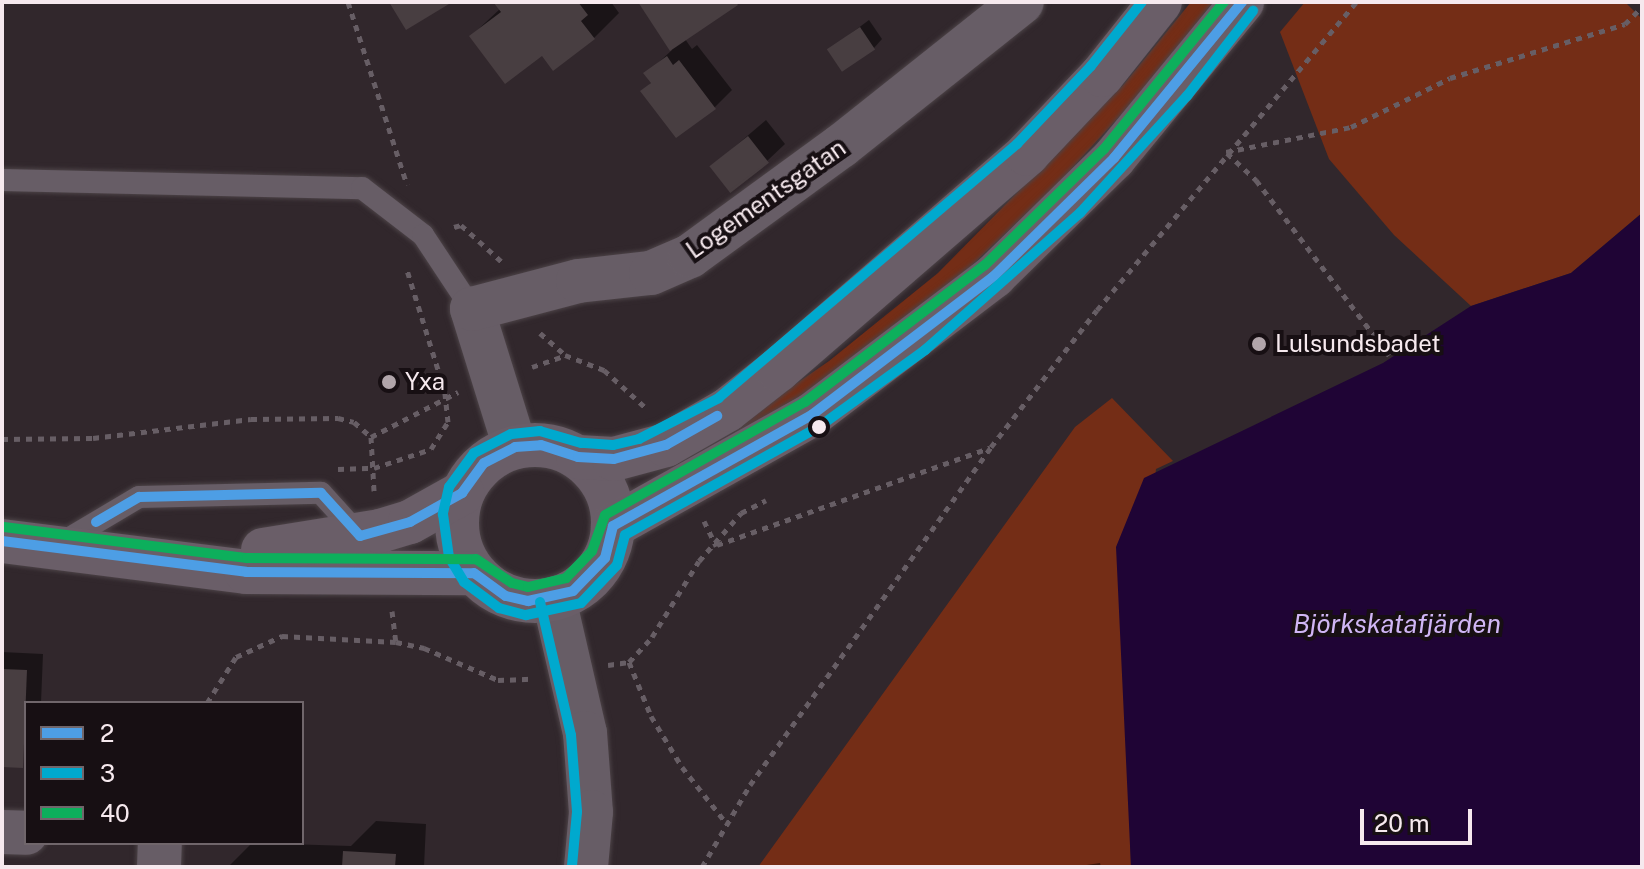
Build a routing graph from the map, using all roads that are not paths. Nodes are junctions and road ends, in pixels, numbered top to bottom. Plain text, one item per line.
1 (1022, 2) edge
2 (1160, 2) edge
3 (1242, 2) edge
4 (2, 180) edge
5 (472, 309) junction
6 (515, 447) junction
7 (578, 457) junction
8 (462, 493) junction
9 (613, 526) junction
10 (370, 533) junction
11 (2, 541) edge
12 (56, 546) junction
13 (159, 557) junction
14 (474, 573) junction
15 (554, 599) junction
16 (2, 832) edge
17 (24, 833) edge
18 (160, 845) edge
19 (159, 867) edge
20 (586, 867) edge

1 - 5 street, Logementsgatan
2 - 7 main road
3 - 9 main road
4 - 5 lane
5 - 6 street
6 - 7 main road
6 - 8 main road
7 - 9 main road
8 - 10 main road
8 - 14 main road
9 - 15 main road
10 - 12 lane
10 - 13 main road
11 - 12 main road
12 - 13 main road
13 - 14 main road
14 - 15 main road
15 - 20 street
16 - 17 street
18 - 19 street

